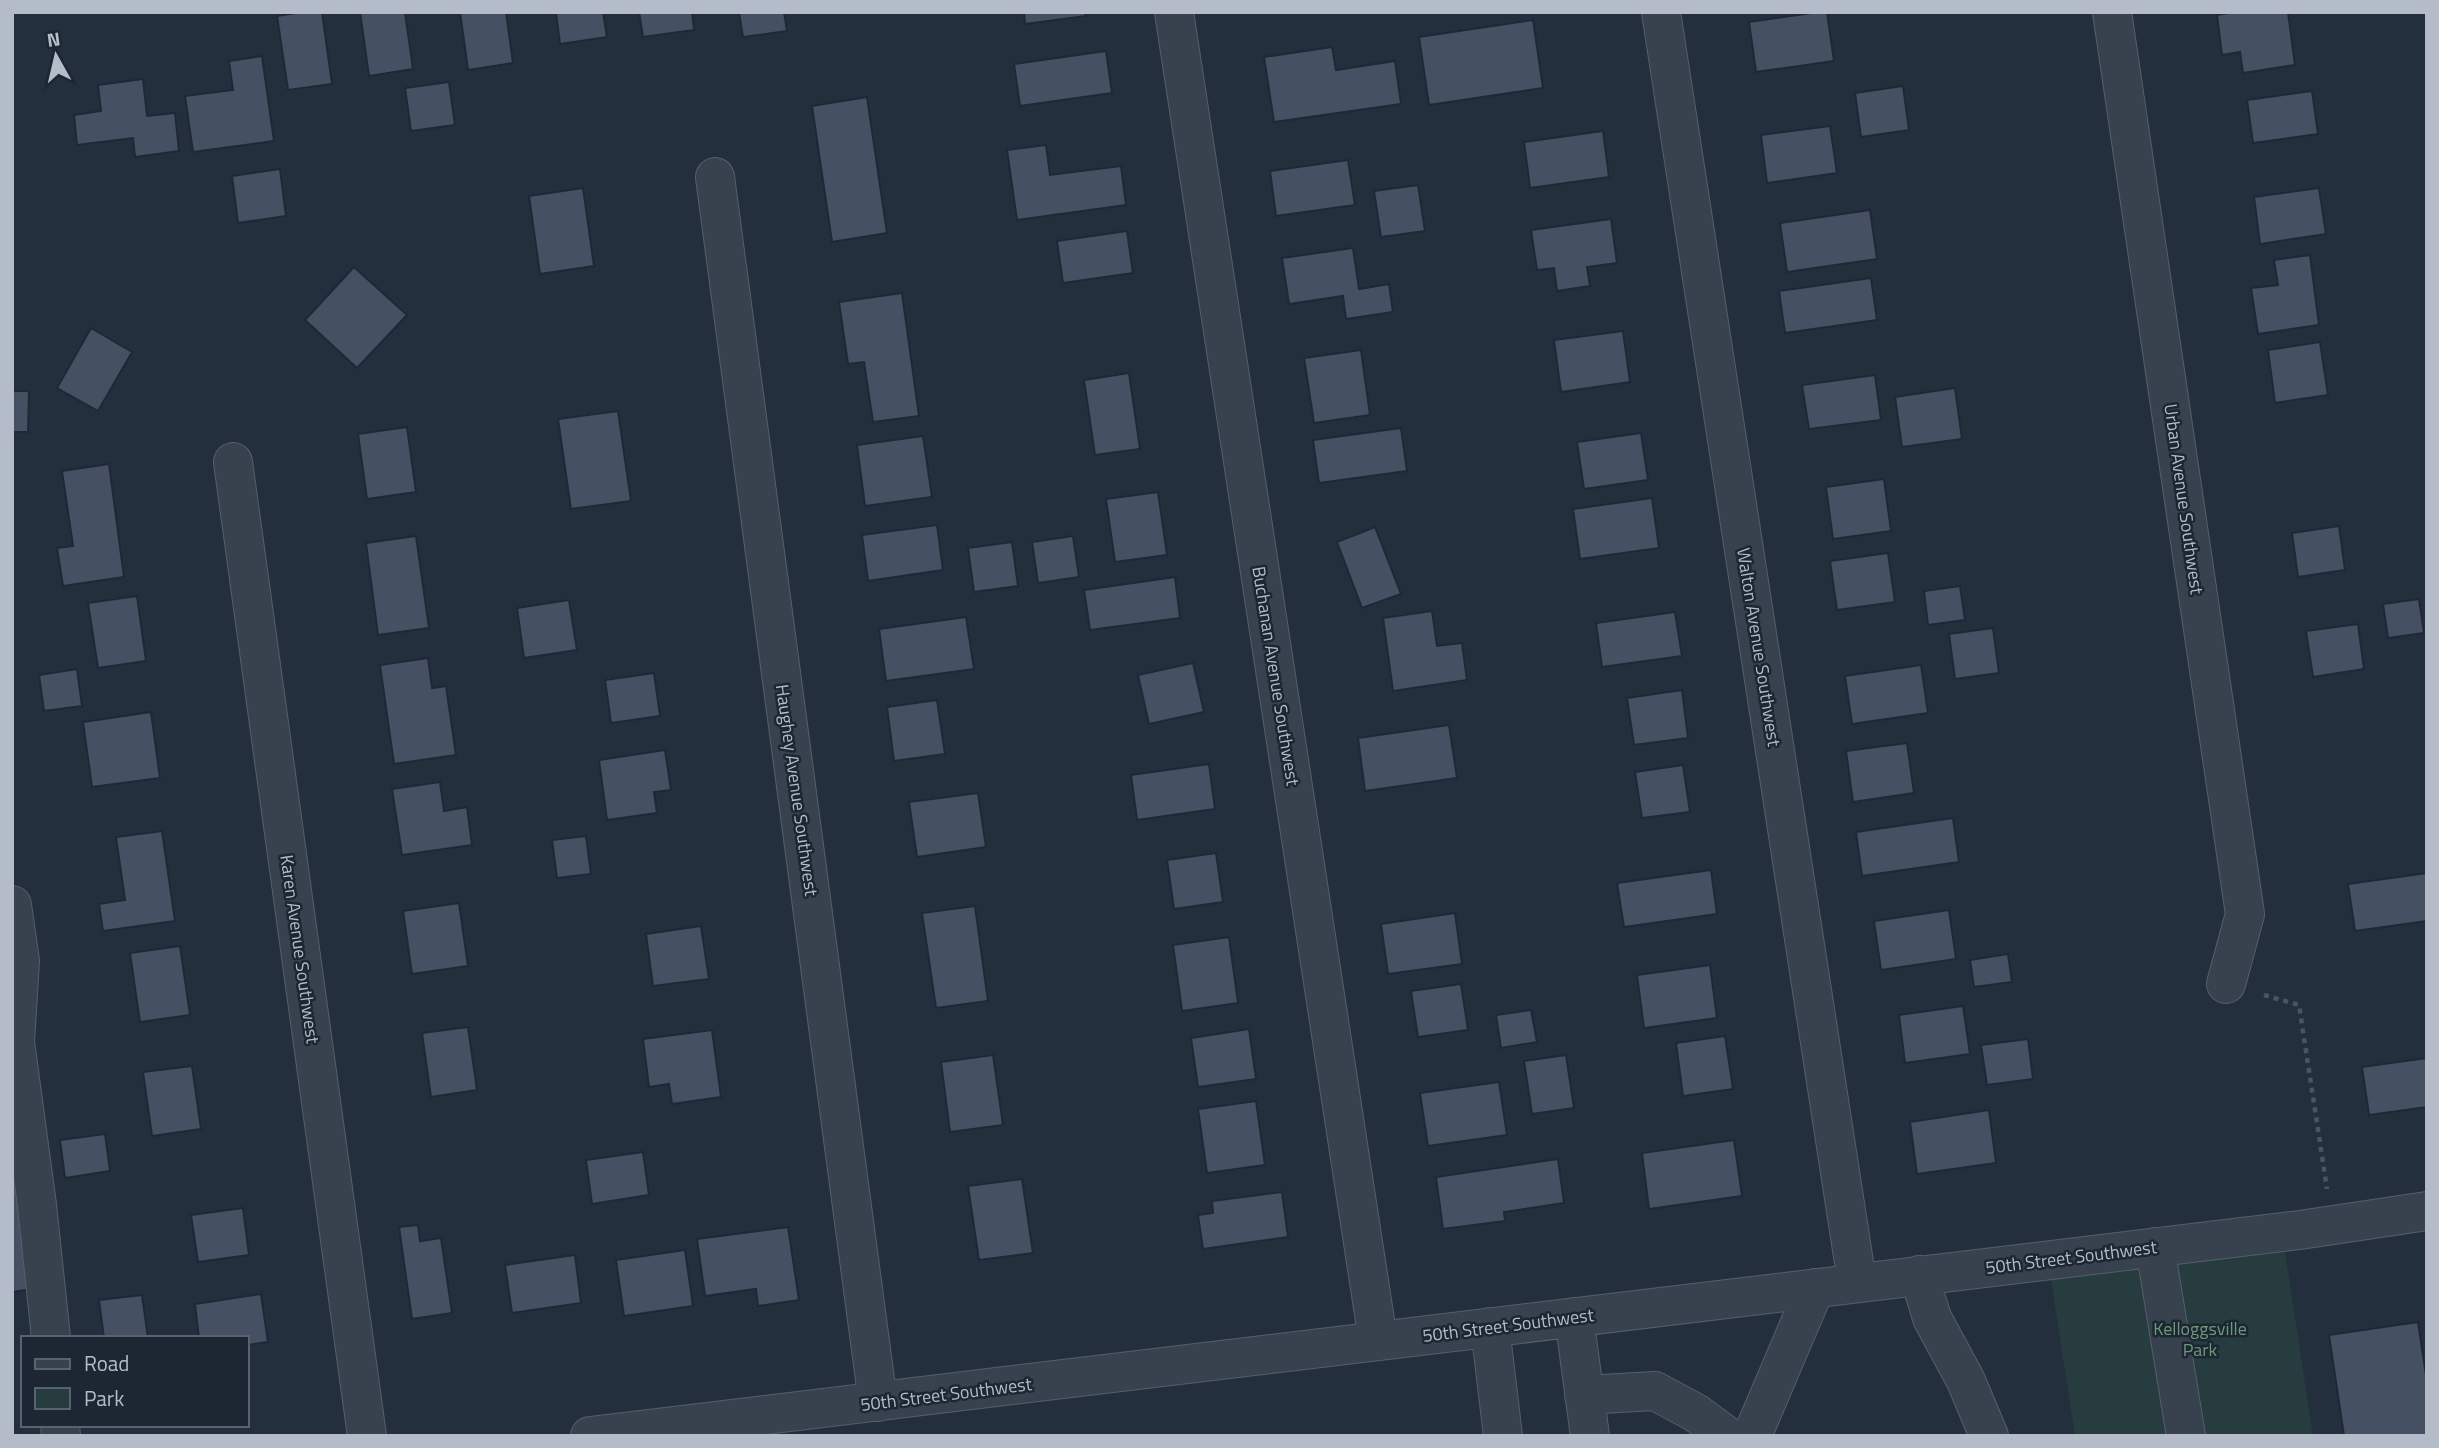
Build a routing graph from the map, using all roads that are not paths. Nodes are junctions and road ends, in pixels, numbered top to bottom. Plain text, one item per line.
1 (1174, 12) edge
2 (1661, 12) edge
3 (2112, 12) edge
4 (715, 177) dead end
5 (233, 462) dead end
6 (12, 905) edge
7 (2226, 984) road end
8 (2427, 1212) edge
9 (2155, 1247) junction
10 (1919, 1275) junction
11 (1857, 1282) junction
12 (1815, 1287) junction
13 (1574, 1317) junction
14 (1490, 1327) junction
15 (51, 1336) edge
16 (1378, 1340) junction
17 (1584, 1395) junction
18 (878, 1402) junction
19 (805, 1423) edge
20 (367, 1436) edge
21 (590, 1436) edge
22 (1503, 1436) edge
23 (1590, 1436) edge
24 (1727, 1436) edge
25 (1752, 1436) edge
26 (1989, 1436) edge
27 (2186, 1436) edge

1 - 16 street, Buchanan Avenue Southwest
2 - 11 street, Walton Avenue Southwest
3 - 7 street, Urban Avenue Southwest
4 - 18 street, Haughey Avenue Southwest
5 - 20 street, Karen Avenue Southwest
6 - 15 street
8 - 9 street, 50th Street Southwest
9 - 10 street, 50th Street Southwest
9 - 27 street
10 - 11 street, 50th Street Southwest
10 - 26 street
11 - 12 street, 50th Street Southwest
12 - 13 street, 50th Street Southwest
12 - 25 street
13 - 14 street, 50th Street Southwest
13 - 17 street
14 - 16 street, 50th Street Southwest
14 - 22 street
16 - 18 street, 50th Street Southwest
17 - 23 street
17 - 24 street
18 - 19 street, 50th Street Southwest
19 - 21 street, 50th Street Southwest

